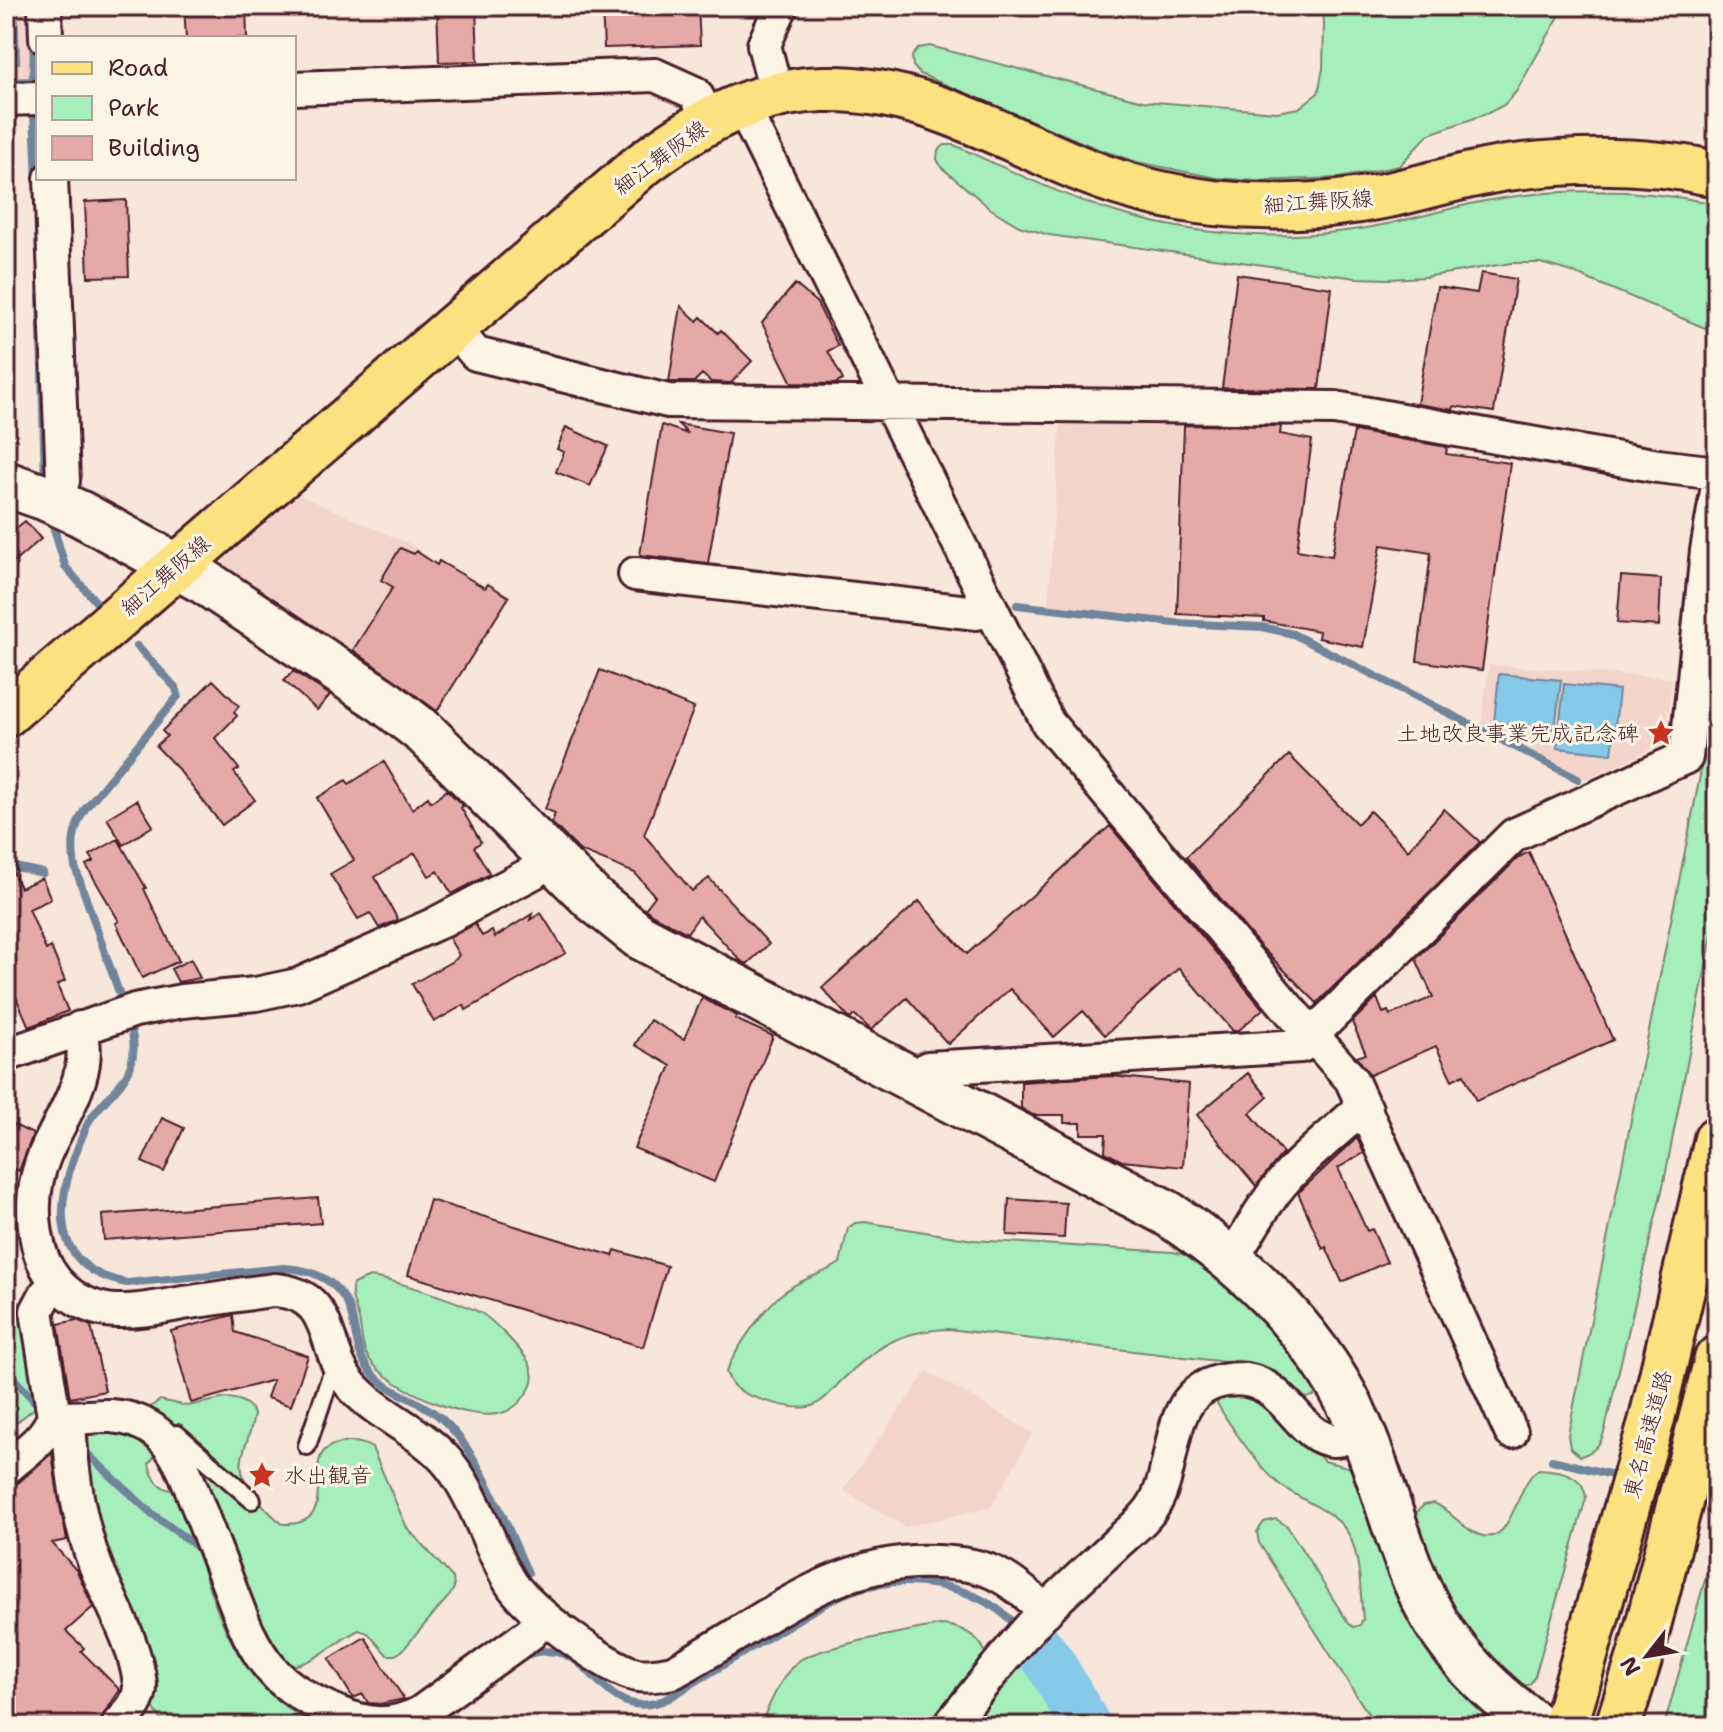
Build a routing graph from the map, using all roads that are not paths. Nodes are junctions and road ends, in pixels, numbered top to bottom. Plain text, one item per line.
1 (45, 6) edge
2 (781, 6) edge
3 (46, 36) edge
4 (296, 88) edge
5 (36, 98) edge
6 (6, 99) edge
7 (744, 107) junction
8 (1717, 174) edge
9 (51, 180) edge
10 (453, 327) junction
11 (890, 404) junction
12 (1717, 473) edge
13 (6, 484) edge
14 (1717, 492) edge
15 (54, 501) junction
16 (176, 565) junction
17 (635, 574) dead end
18 (990, 607) junction
19 (6, 714) edge
20 (550, 856) junction
21 (80, 1028) junction
22 (1312, 1035) junction
23 (6, 1055) edge
24 (919, 1085) junction
25 (1366, 1109) junction
26 (1717, 1139) edge
27 (1231, 1259) junction
28 (57, 1283) junction
29 (1717, 1359) edge
30 (341, 1371) junction
31 (62, 1418) junction
32 (1362, 1430) junction
33 (1511, 1432) dead end
34 (168, 1442) junction
35 (307, 1446) dead end
36 (6, 1468) edge
37 (252, 1500) dead end
38 (1046, 1611) junction
39 (543, 1616) junction
40 (1522, 1715) edge
41 (137, 1718) edge
42 (949, 1726) edge
43 (1565, 1726) edge
44 (1618, 1726) edge

1 - 3 street
2 - 7 street
4 - 7 street
5 - 6 street
7 - 8 main road, 細江舞阪線
7 - 10 main road, 細江舞阪線
7 - 11 street
9 - 15 street
10 - 11 street
10 - 16 main road, 細江舞阪線
11 - 12 street
11 - 18 street
13 - 15 street
14 - 22 street
15 - 16 street
16 - 19 main road, 細江舞阪線
16 - 20 street
17 - 18 street
18 - 22 street
20 - 21 street
20 - 24 street
21 - 23 street
21 - 28 street
22 - 24 street
22 - 25 street
24 - 27 street
25 - 27 street
25 - 33 street
26 - 43 main road, 東名高速道路
27 - 32 street
28 - 30 street
28 - 31 street
29 - 44 main road
30 - 35 lane
30 - 39 street
31 - 34 street
31 - 36 street
31 - 41 street
32 - 38 street
32 - 40 street
34 - 37 lane
34 - 39 street
38 - 39 street
38 - 42 street

